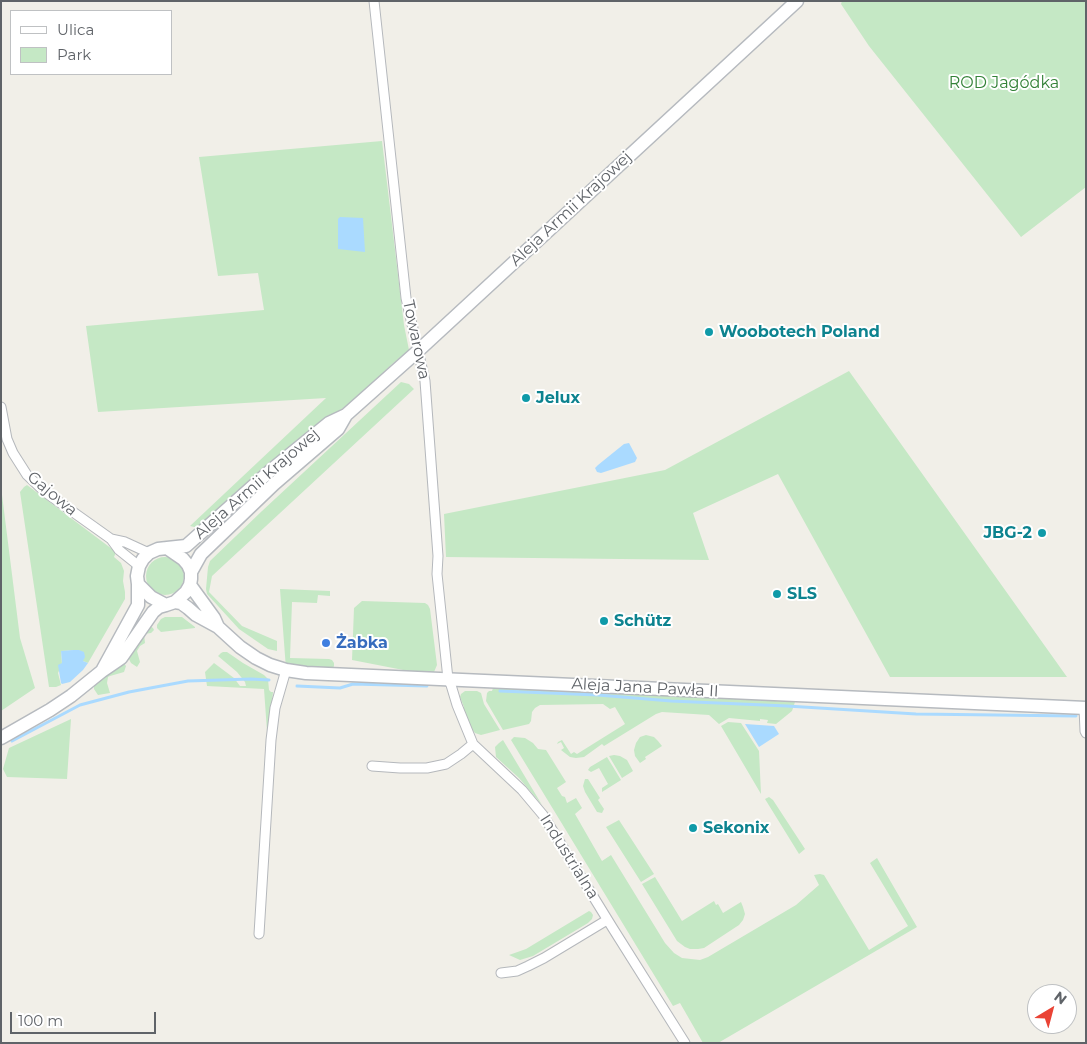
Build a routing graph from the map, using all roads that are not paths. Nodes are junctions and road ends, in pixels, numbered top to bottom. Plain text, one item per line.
1 (374, 1) edge
2 (796, 1) edge
3 (419, 350) junction
4 (1, 407) edge
5 (346, 415) junction
6 (111, 539) junction
7 (168, 548) junction
8 (149, 553) junction
9 (139, 566) junction
10 (191, 572) junction
11 (138, 584) junction
12 (190, 586) junction
13 (170, 603) junction
14 (218, 627) junction
15 (286, 670) junction
16 (102, 671) junction
17 (448, 679) junction
18 (1085, 708) edge
19 (1086, 733) edge
20 (1, 738) edge
21 (473, 744) junction
22 (372, 766) dead end
23 (607, 920) junction
24 (259, 934) dead end
25 (501, 973) dead end
26 (685, 1043) edge

1 - 3 street, Towarowa
2 - 3 street, Aleja Armii Krajowej
3 - 5 street, Aleja Armii Krajowej
3 - 17 street, Towarowa
4 - 6 street, Gajowa
5 - 7 street, Aleja Armii Krajowej
5 - 10 street, Aleja Armii Krajowej
6 - 8 street, Gajowa
6 - 9 street, Gajowa
7 - 8 street
7 - 10 street
8 - 9 street
9 - 11 street
10 - 12 street
11 - 13 street
11 - 16 street
12 - 13 street
12 - 14 street, Aleja Jana Pawła II
13 - 14 street, Aleja Jana Pawła II
13 - 16 street
14 - 15 street, Aleja Jana Pawła II
15 - 17 street, Aleja Jana Pawła II
15 - 24 street
16 - 20 street
17 - 18 street, Aleja Jana Pawła II
17 - 21 street, Industrialna
18 - 19 street
21 - 22 street
21 - 23 street, Industrialna
23 - 25 street
23 - 26 street, Industrialna

